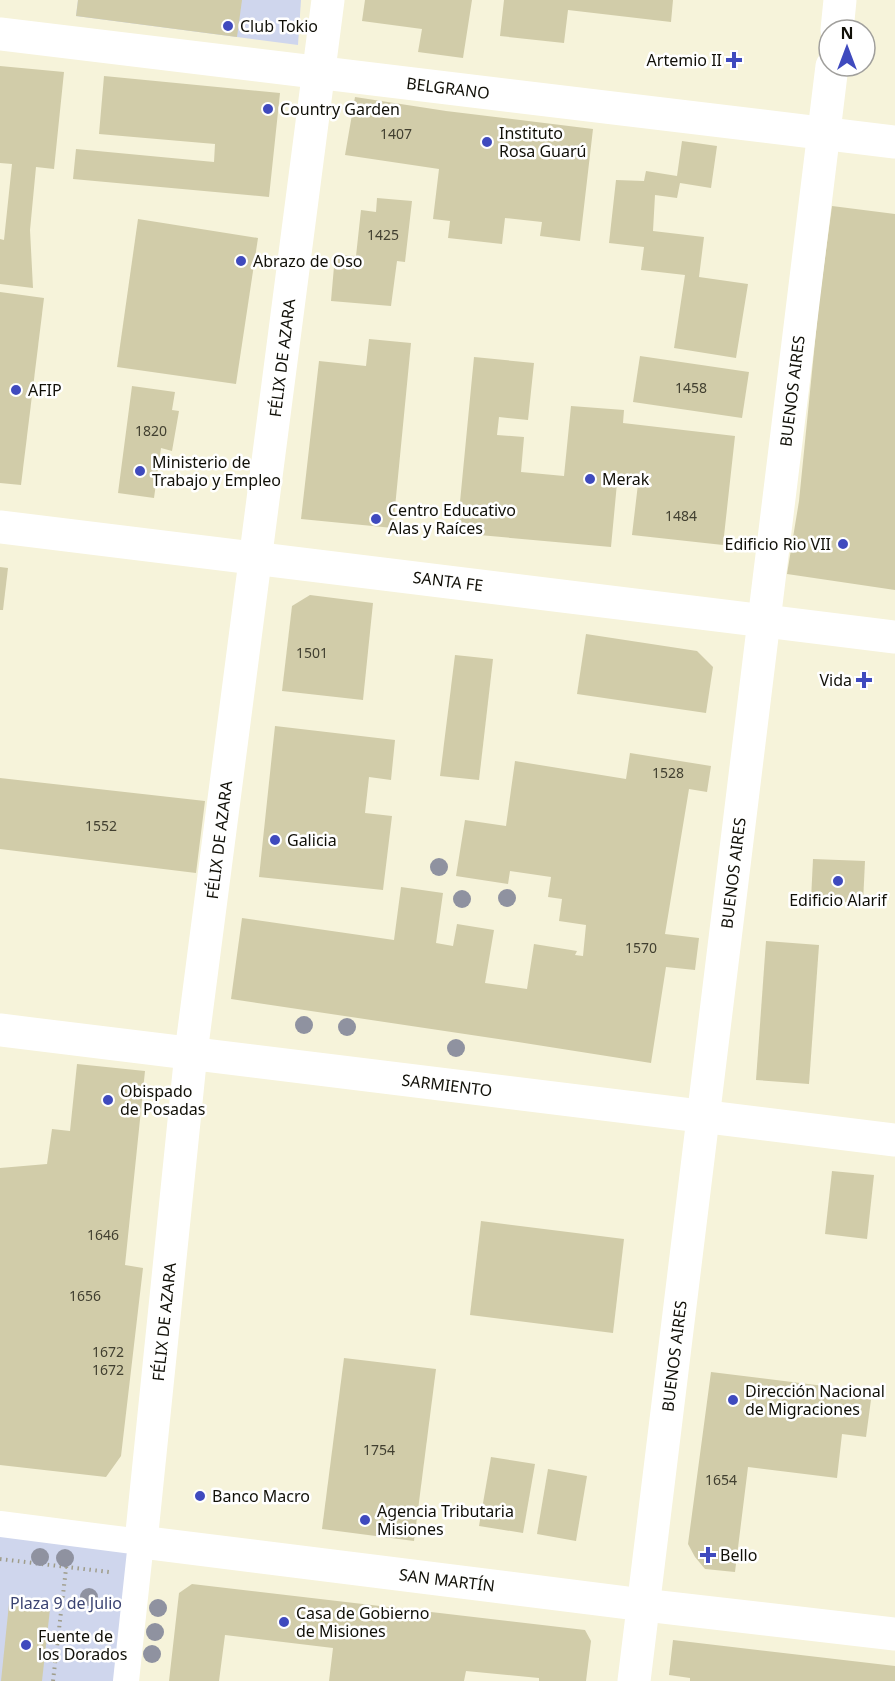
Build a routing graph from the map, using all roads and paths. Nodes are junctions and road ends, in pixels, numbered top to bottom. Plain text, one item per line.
1 (328, 0) edge
2 (840, 0) edge
3 (838, 18) edge
4 (0, 34) edge
5 (318, 72) junction
6 (831, 78) edge
7 (824, 134) junction
8 (895, 142) edge
9 (0, 527) edge
10 (256, 557) junction
11 (764, 621) junction
12 (895, 637) edge
13 (0, 1030) edge
14 (191, 1053) junction
15 (704, 1117) junction
16 (895, 1140) edge
17 (0, 1524) edge
18 (70, 1532) junction
19 (141, 1542) junction
20 (0, 1559) edge
21 (66, 1567) junction
22 (138, 1576) junction
23 (644, 1605) junction
24 (895, 1634) edge
25 (53, 1681) edge
26 (126, 1681) edge
27 (634, 1681) edge

1 - 5 street, FÉLIX DE AZARA
2 - 3 street
4 - 5 street, BELGRANO
5 - 7 street, BELGRANO
5 - 10 street, FÉLIX DE AZARA
6 - 7 street, BUENOS AIRES
7 - 8 street, BELGRANO
7 - 11 street, BUENOS AIRES
9 - 10 street, SANTA FE
10 - 11 street, SANTA FE
10 - 14 street, FÉLIX DE AZARA
11 - 12 street, SANTA FE
11 - 15 street, BUENOS AIRES
13 - 14 street, SARMIENTO
14 - 15 street, SARMIENTO
14 - 19 street, FÉLIX DE AZARA
15 - 16 street, SARMIENTO
15 - 23 street, BUENOS AIRES
17 - 18 street, SAN MARTÍN
18 - 19 street, SAN MARTÍN
18 - 21 path
19 - 22 street, FÉLIX DE AZARA
19 - 23 street, SAN MARTÍN
20 - 21 path
21 - 22 path
21 - 25 path
22 - 26 street, FÉLIX DE AZARA
23 - 24 street, SAN MARTÍN
23 - 27 street, BUENOS AIRES

